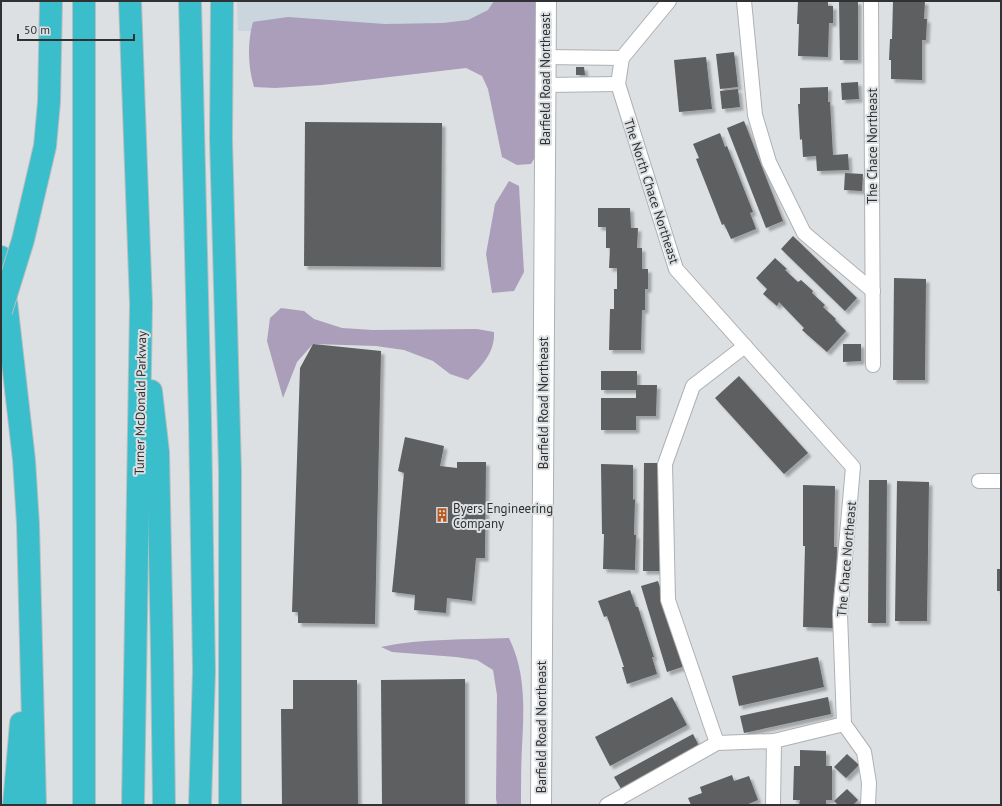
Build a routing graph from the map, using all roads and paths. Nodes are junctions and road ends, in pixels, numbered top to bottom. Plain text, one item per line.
1 (51, 1) edge
2 (84, 1) edge
3 (130, 1) edge
4 (190, 1) edge
5 (222, 1) edge
6 (546, 1) edge
7 (669, 1) edge
8 (744, 1) edge
9 (871, 1) edge
10 (546, 57) junction
11 (622, 58) junction
12 (618, 84) junction
13 (546, 85) junction
14 (1, 257) edge
15 (873, 291) junction
16 (142, 304) junction
17 (1, 311) edge
18 (745, 346) junction
19 (756, 359) joint
20 (873, 365) dead end
21 (979, 481) dead end
22 (1001, 481) edge
23 (31, 634) junction
24 (204, 671) junction
25 (844, 724) junction
26 (774, 741) junction
27 (717, 743) junction
28 (14, 805) edge
29 (35, 805) edge
30 (84, 805) edge
31 (133, 805) edge
32 (164, 805) edge
33 (187, 805) edge
34 (200, 805) edge
35 (230, 805) edge
36 (541, 805) edge
37 (607, 805) edge
38 (773, 805) edge
39 (868, 805) edge

1 - 17 highway, bridge
2 - 30 highway
3 - 16 highway, Turner McDonald Parkway
4 - 24 highway
5 - 35 highway
6 - 10 street, Barfield Road Northeast
7 - 11 street
8 - 15 street
9 - 15 street, The Chace Northeast
10 - 11 street
10 - 13 street, Barfield Road Northeast
11 - 12 street
12 - 13 street
12 - 18 street, The North Chace Northeast
13 - 36 street, Barfield Road Northeast
14 - 23 highway
15 - 20 street, The Chace Northeast
16 - 31 highway, Turner McDonald Parkway
16 - 32 highway
18 - 19 street, The North Chace Northeast
18 - 27 street
19 - 25 street, The Chace Northeast
21 - 22 street
23 - 28 highway
23 - 29 highway
24 - 33 highway
24 - 34 highway
25 - 26 street
25 - 39 street
26 - 27 street
26 - 38 street
27 - 37 street

